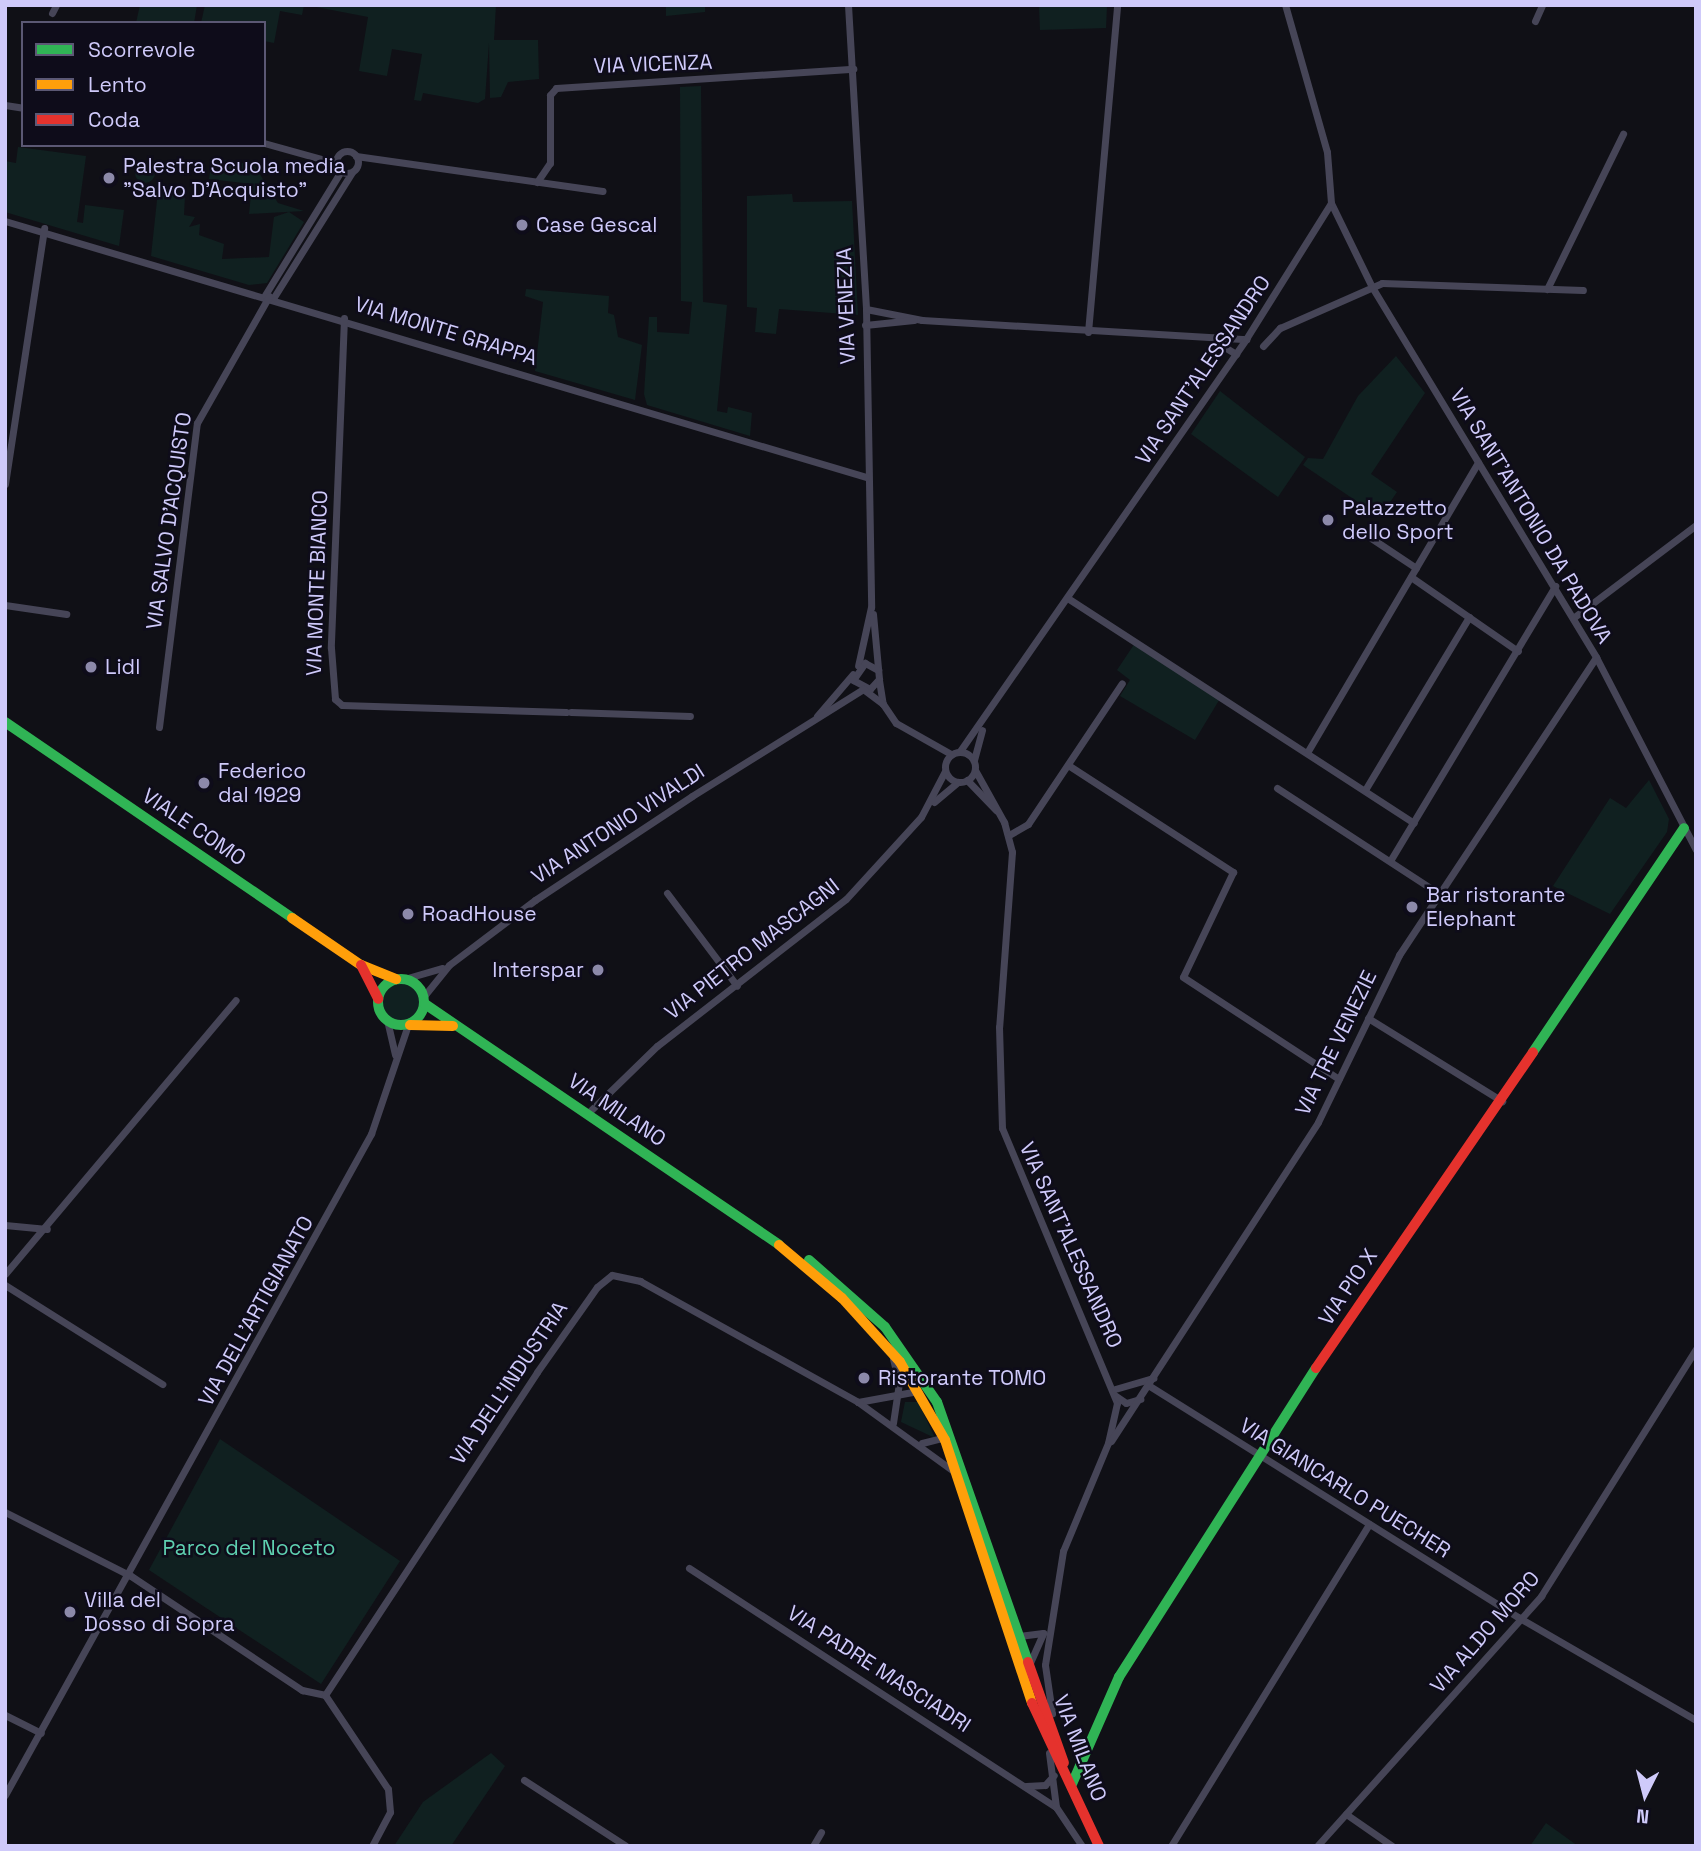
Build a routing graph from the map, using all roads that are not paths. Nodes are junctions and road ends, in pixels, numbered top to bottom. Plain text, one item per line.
1 (848, 5) edge
2 (1117, 5) edge
3 (1285, 5) edge
4 (1542, 5) edge
5 (1535, 21) dead end
6 (853, 69) junction
7 (1623, 134) dead end
8 (266, 144) edge
9 (356, 156) junction
10 (380, 161) junction
11 (336, 163) junction
12 (355, 169) junction
13 (341, 171) junction
14 (537, 182) junction
15 (603, 191) dead end
16 (1331, 203) junction
17 (5, 220) edge
18 (44, 229) junction
19 (1372, 287) junction
20 (1547, 289) junction
21 (1583, 290) dead end
22 (269, 296) junction
23 (866, 309) junction
24 (344, 318) junction
25 (922, 320) junction
26 (866, 325) junction
27 (1088, 332) junction
28 (1246, 339) junction
29 (1215, 340) junction
30 (1263, 346) dead end
31 (1236, 354) junction
32 (1478, 462) junction
33 (866, 477) junction
34 (5, 484) edge
35 (1696, 525) edge
36 (1371, 538) dead end
37 (1416, 568) junction
38 (1411, 577) junction
39 (1555, 586) junction
40 (1069, 598) junction
41 (5, 605) edge
42 (871, 607) junction
43 (66, 614) dead end
44 (1469, 617) junction
45 (1573, 618) junction
46 (1518, 651) junction
47 (1596, 657) junction
48 (856, 670) junction
49 (878, 670) junction
50 (879, 679) junction
51 (1122, 683) dead end
52 (863, 689) junction
53 (883, 704) junction
54 (691, 716) dead end
55 (5, 722) edge
56 (813, 722) junction
57 (985, 723) junction
58 (159, 727) dead end
59 (928, 744) junction
60 (960, 751) junction
61 (1308, 751) junction
62 (951, 754) junction
63 (974, 760) junction
64 (946, 761) junction
65 (1068, 765) junction
66 (975, 770) junction
67 (945, 771) junction
68 (962, 781) junction
69 (1277, 788) dead end
70 (1365, 790) junction
71 (930, 804) junction
72 (1004, 822) junction
73 (1414, 823) junction
74 (1684, 828) junction
75 (1009, 835) junction
76 (1696, 850) edge
77 (1390, 861) junction
78 (667, 893) dead end
79 (1438, 893) junction
80 (361, 965) junction
81 (449, 965) junction
82 (400, 979) junction
83 (737, 986) junction
84 (378, 999) junction
85 (236, 1000) dead end
86 (425, 1000) junction
87 (1368, 1018) junction
88 (387, 1020) junction
89 (408, 1025) junction
90 (453, 1026) junction
91 (395, 1055) junction
92 (1339, 1079) junction
93 (1502, 1101) junction
94 (589, 1113) junction
95 (5, 1225) edge
96 (47, 1229) junction
97 (758, 1229) junction
98 (5, 1274) edge
99 (5, 1284) edge
100 (889, 1349) junction
101 (1696, 1349) edge
102 (1154, 1377) junction
103 (162, 1384) dead end
104 (1148, 1385) junction
105 (919, 1391) junction
106 (1115, 1392) junction
107 (896, 1397) junction
108 (1140, 1399) junction
109 (858, 1402) junction
110 (944, 1417) junction
111 (892, 1423) junction
112 (947, 1435) junction
113 (921, 1443) junction
114 (1108, 1443) junction
115 (1261, 1456) junction
116 (956, 1474) junction
117 (5, 1512) edge
118 (1369, 1524) junction
119 (690, 1568) dead end
120 (131, 1576) junction
121 (1522, 1620) junction
122 (1046, 1631) junction
123 (1018, 1636) junction
124 (1028, 1667) junction
125 (325, 1695) junction
126 (5, 1715) edge
127 (1696, 1720) edge
128 (1038, 1723) junction
129 (41, 1733) junction
130 (1045, 1739) junction
131 (1063, 1762) junction
132 (1054, 1774) junction
133 (524, 1780) dead end
134 (1072, 1784) junction
135 (1025, 1786) junction
136 (5, 1795) edge
137 (1052, 1805) junction
138 (1346, 1814) junction
139 (1086, 1818) junction
140 (821, 1832) dead end
141 (1173, 1844) edge
142 (372, 1846) edge
143 (626, 1846) edge
144 (813, 1846) edge
145 (1082, 1846) edge
146 (1099, 1846) edge
147 (1317, 1846) edge
148 (1392, 1846) edge

1 - 6 street, VIA VENEZIA
2 - 27 street
3 - 16 street
4 - 5 street
6 - 14 street, VIA VICENZA
6 - 23 street, VIA VENEZIA
7 - 20 street
8 - 11 street
9 - 10 street
9 - 11 street
9 - 12 street
10 - 12 street
10 - 14 street
11 - 13 street
12 - 13 street
12 - 22 street, VIA SALVO D'ACQUISTO
13 - 22 street, VIA SALVO D'ACQUISTO
14 - 15 street
16 - 19 street, VIA SANT'ANTONIO DA PADOVA
16 - 28 street, VIA SANT'ALESSANDRO
17 - 18 street, VIA MONTE GRAPPA
18 - 22 street, VIA MONTE GRAPPA
18 - 34 street
19 - 20 street
19 - 30 street
19 - 32 street, VIA SANT'ANTONIO DA PADOVA
20 - 21 street
22 - 24 street, VIA MONTE GRAPPA
22 - 58 street, VIA SALVO D'ACQUISTO
23 - 25 street
23 - 26 street, VIA VENEZIA
24 - 33 street, VIA MONTE GRAPPA
24 - 54 street, VIA MONTE BIANCO
25 - 26 street
25 - 27 street
26 - 33 street, VIA VENEZIA
27 - 29 street
28 - 29 street
28 - 31 street, VIA SANT'ALESSANDRO
29 - 31 street
31 - 40 street, VIA SANT'ALESSANDRO
32 - 37 street
32 - 39 street, VIA SANT'ANTONIO DA PADOVA
33 - 42 street, VIA VENEZIA
35 - 45 street
36 - 37 street
37 - 38 street
38 - 44 street
38 - 61 street
39 - 45 street, VIA SANT'ANTONIO DA PADOVA
39 - 46 street
40 - 57 street, VIA SANT'ALESSANDRO
40 - 61 street
41 - 43 street
42 - 48 street, VIA VENEZIA
42 - 49 street, VIA VENEZIA
44 - 46 street
44 - 70 street
45 - 47 street, VIA SANT'ANTONIO DA PADOVA
46 - 73 street
47 - 74 street, VIA SANT'ANTONIO DA PADOVA
47 - 79 street, VIA TRE VENEZIE
48 - 49 street
48 - 52 street
48 - 56 street
49 - 50 street, VIA VENEZIA
50 - 52 street, VIA ANTONIO VIVALDI
50 - 53 street, VIA VENEZIA
51 - 65 street
52 - 53 street
52 - 56 street, VIA ANTONIO VIVALDI
53 - 59 street
55 - 80 main road, VIALE COMO
56 - 81 street, VIA ANTONIO VIVALDI
57 - 60 street, VIA SANT'ALESSANDRO
57 - 63 street, VIA SANT'ALESSANDRO
59 - 62 street
59 - 64 street
60 - 62 street
60 - 63 street
61 - 70 street
62 - 64 street
63 - 66 street
64 - 67 street
65 - 75 street
65 - 92 street
66 - 68 street
66 - 72 street, VIA SANT'ALESSANDRO
67 - 68 street
67 - 71 street, VIA PIETRO MASCAGNI
68 - 71 street, VIA PIETRO MASCAGNI
68 - 72 street, VIA SANT'ALESSANDRO
69 - 77 street
70 - 73 street
71 - 83 street, VIA PIETRO MASCAGNI
72 - 75 street, VIA SANT'ALESSANDRO
73 - 77 street
74 - 76 street, VIA SANT'ANTONIO DA PADOVA
74 - 93 main road, VIA PIO X
75 - 106 street, VIA SANT'ALESSANDRO
77 - 79 street
78 - 83 street
79 - 87 street, VIA TRE VENEZIE
80 - 82 main road, VIALE COMO
80 - 84 main road
81 - 82 street
81 - 86 street
82 - 84 main road
82 - 86 main road, VIA MILANO
83 - 94 street, VIA PIETRO MASCAGNI
84 - 88 main road
85 - 96 street
86 - 89 main road
86 - 90 main road, VIA MILANO
87 - 92 street, VIA TRE VENEZIE
87 - 93 street
88 - 89 main road
88 - 91 street, VIA DELL'ARTIGIANATO
89 - 90 main road
89 - 91 street, VIA DELL'ARTIGIANATO
90 - 94 main road, VIA MILANO
91 - 120 street, VIA DELL'ARTIGIANATO
92 - 102 street, VIA TRE VENEZIE
93 - 115 main road, VIA PIO X
94 - 97 main road, VIA MILANO
95 - 96 street
96 - 98 street
97 - 100 main road, VIA MILANO
97 - 110 main road, VIA MILANO
99 - 103 street
100 - 105 main road, VIA MILANO
100 - 107 street
101 - 121 street, VIA ALDO MORO
102 - 104 street, VIA TRE VENEZIE
102 - 106 street
104 - 108 street, VIA TRE VENEZIE
104 - 115 street, VIA GIANCARLO PUECHER
105 - 107 street
105 - 110 street
105 - 112 main road, VIA MILANO
106 - 108 street
106 - 114 street
107 - 109 street
107 - 111 street
108 - 114 street, VIA TRE VENEZIE
109 - 111 street
109 - 125 street, VIA DELL'INDUSTRIA
110 - 112 main road, VIA MILANO
111 - 113 street
112 - 113 street
112 - 116 main road, VIA MILANO
112 - 123 main road, VIA MILANO
113 - 116 street
114 - 122 street
115 - 118 street, VIA GIANCARLO PUECHER
115 - 134 main road, VIA PIO X
116 - 128 main road, VIA MILANO
117 - 120 street
118 - 121 street, VIA GIANCARLO PUECHER
118 - 141 street
119 - 135 street, VIA PADRE MASCIADRI
120 - 125 street
120 - 129 street, VIA DELL'ARTIGIANATO
121 - 127 street, VIA GIANCARLO PUECHER
121 - 138 street, VIA ALDO MORO
122 - 123 street
122 - 124 street
122 - 131 street
123 - 124 main road, VIA MILANO
124 - 128 street
124 - 131 main road, VIA MILANO
125 - 142 street
126 - 129 street
128 - 130 main road, VIA MILANO
129 - 136 street, VIA DELL'ARTIGIANATO
130 - 132 street
130 - 139 main road, VIA MILANO
131 - 134 main road, VIA MILANO
132 - 135 street
132 - 137 street
133 - 143 street
134 - 139 main road, VIA MILANO
135 - 137 street, VIA PADRE MASCIADRI
137 - 145 street
138 - 147 street, VIA ALDO MORO
138 - 148 street
139 - 146 main road
140 - 144 street

